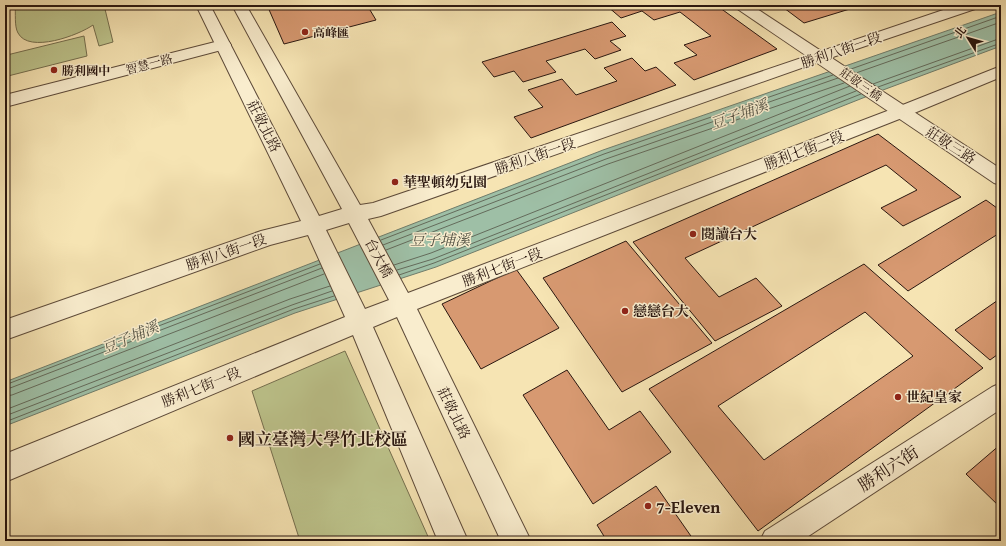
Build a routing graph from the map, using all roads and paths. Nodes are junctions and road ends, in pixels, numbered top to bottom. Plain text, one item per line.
1 (203, 5) edge
2 (238, 5) edge
3 (741, 5) edge
4 (973, 5) edge
5 (223, 45) junction
6 (821, 56) junction
7 (1001, 71) edge
8 (5, 101) edge
9 (901, 112) junction
10 (1001, 178) edge
11 (355, 214) junction
12 (314, 226) junction
13 (398, 295) junction
14 (354, 311) junction
15 (5, 330) edge
16 (1001, 395) edge
17 (5, 468) edge
18 (453, 541) edge
19 (516, 541) edge
20 (774, 541) edge

1 - 5 street, 莊敬北路
2 - 11 street
3 - 6 street
4 - 6 street, 勝利八街一段
5 - 8 street, 智慧一路
5 - 12 street, 莊敬北路
6 - 9 street, 莊敬三橋
6 - 11 street, 勝利八街一段
7 - 9 street, 勝利七街一段
9 - 10 street, 莊敬三路
9 - 13 street, 勝利七街一段
11 - 12 street, 勝利八街一段
11 - 13 street, 台大橋
12 - 14 street, 莊敬北路
12 - 15 street, 勝利八街一段
13 - 14 street, 勝利七街一段
13 - 19 street, 莊敬北路
14 - 17 street, 勝利七街一段
14 - 18 street
16 - 20 street, 勝利六街

